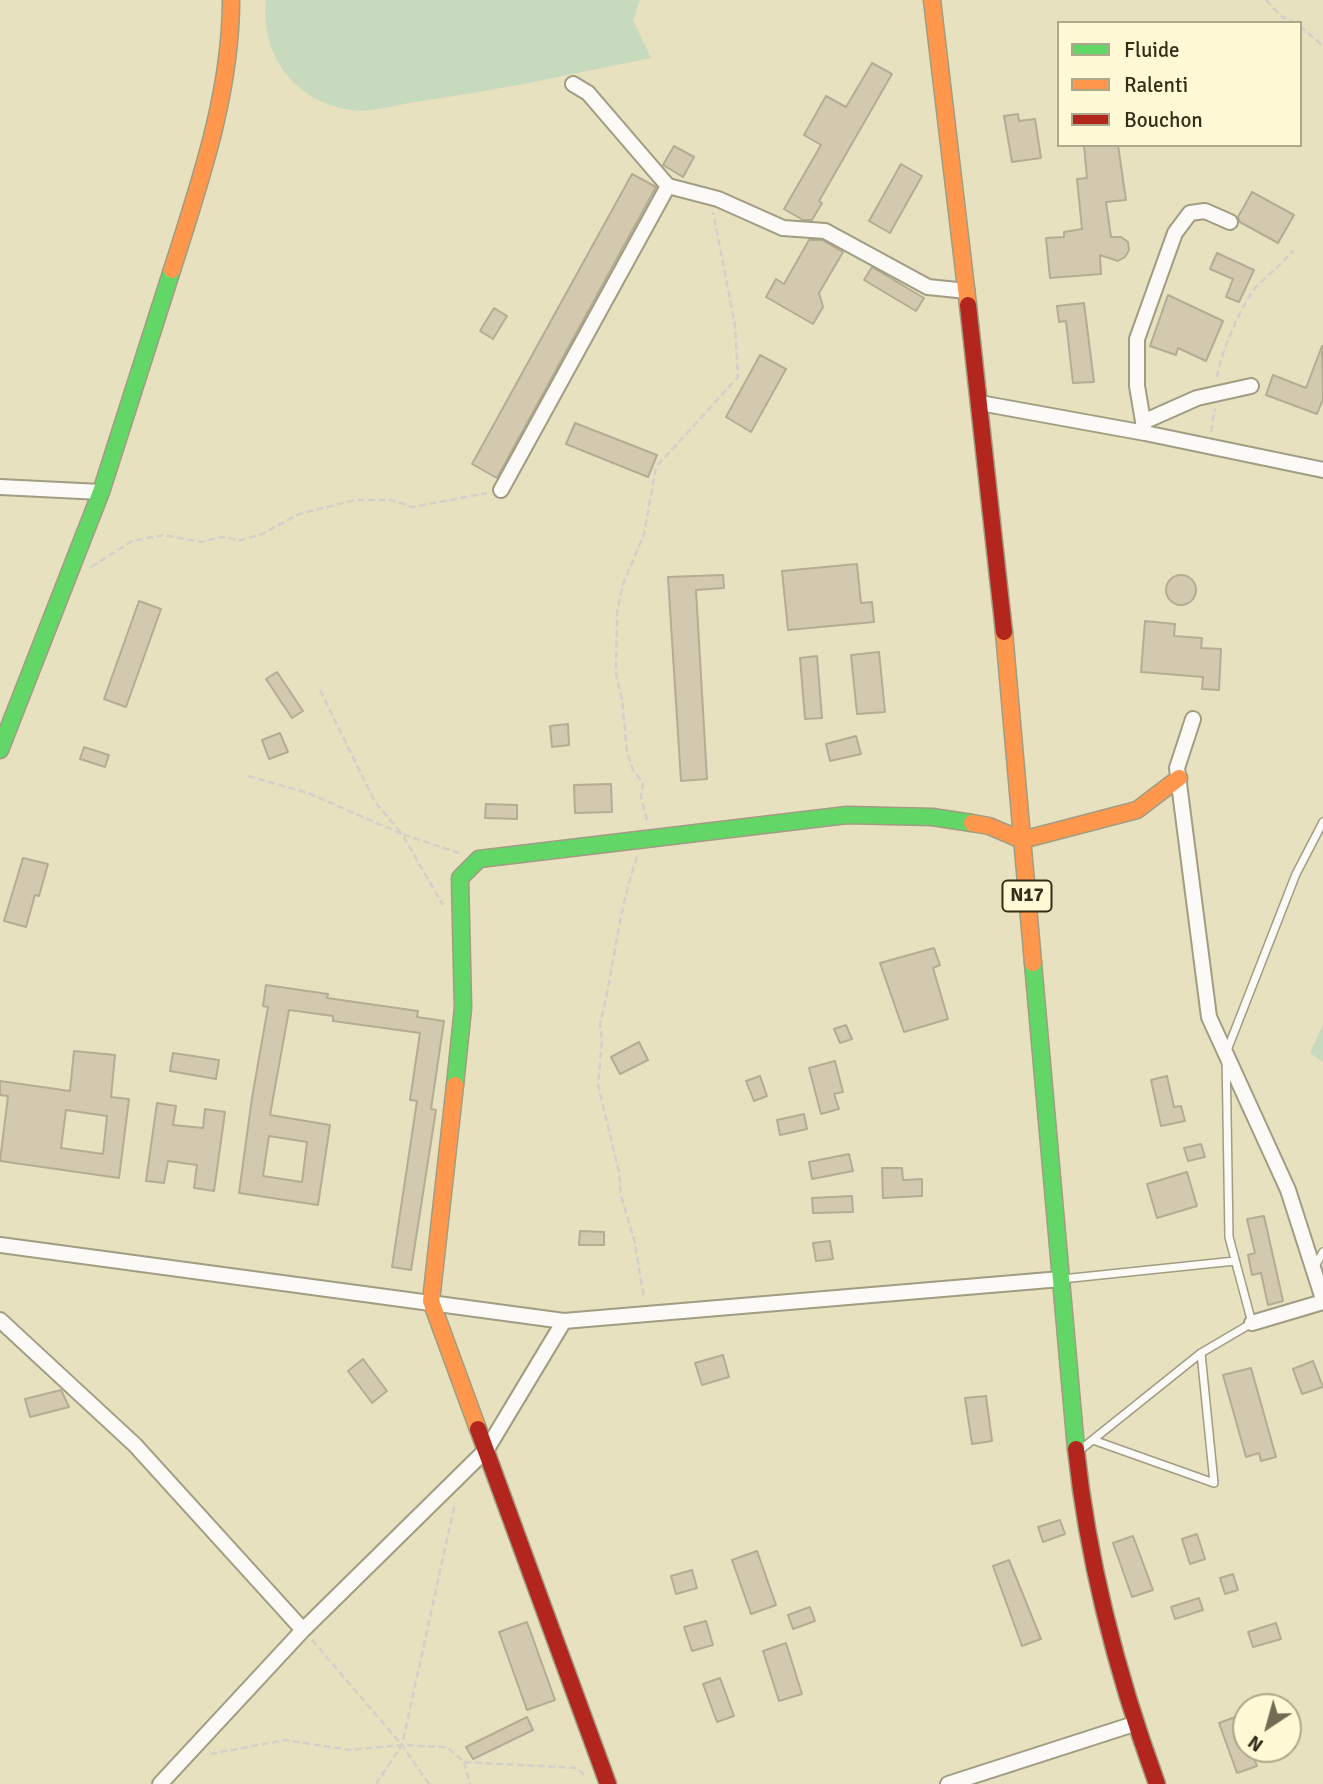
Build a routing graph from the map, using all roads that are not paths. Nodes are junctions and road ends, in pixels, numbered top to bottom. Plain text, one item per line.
1 (231, 0) edge
2 (932, 0) edge
3 (573, 84) dead end
4 (668, 187) junction
5 (1230, 222) dead end
6 (967, 291) junction
7 (1251, 386) dead end
8 (980, 404) junction
9 (1144, 427) junction
10 (1323, 470) edge
11 (0, 487) edge
12 (501, 490) road end
13 (101, 492) junction
14 (1193, 719) dead end
15 (0, 750) edge
16 (1179, 778) junction
17 (1323, 822) edge
18 (1022, 840) junction
19 (1226, 1053) junction
20 (0, 1245) edge
21 (1323, 1252) edge
22 (1235, 1261) junction
23 (1313, 1268) junction
24 (1061, 1279) junction
25 (1323, 1300) edge
26 (431, 1301) junction
27 (0, 1320) edge
28 (564, 1321) junction
29 (1252, 1323) junction
30 (1201, 1353) junction
31 (1093, 1440) junction
32 (487, 1449) junction
33 (1076, 1453) junction
34 (303, 1630) junction
35 (1135, 1724) junction
36 (160, 1784) edge
37 (607, 1784) edge
38 (947, 1784) edge
39 (1157, 1784) edge

1 - 13 street
2 - 6 street, N17
3 - 4 street
4 - 6 street
4 - 12 street
5 - 9 street
6 - 8 street, N17
7 - 9 street
8 - 9 street
8 - 18 street, N17
9 - 10 street
11 - 13 street
13 - 15 street
14 - 16 street
16 - 18 street
16 - 19 street
17 - 19 lane
18 - 24 street, N17
18 - 26 street
19 - 22 lane
19 - 23 street
20 - 26 street
21 - 23 lane
22 - 24 lane
22 - 29 lane
23 - 25 street
24 - 28 street
24 - 33 street, N17
25 - 29 street
26 - 28 street
26 - 32 street
27 - 34 street
28 - 32 street
29 - 30 lane
30 - 31 lane
30 - 31 lane
31 - 33 lane
32 - 34 street
32 - 37 street
33 - 35 street, N17
34 - 36 street
35 - 38 street
35 - 39 street, N17

